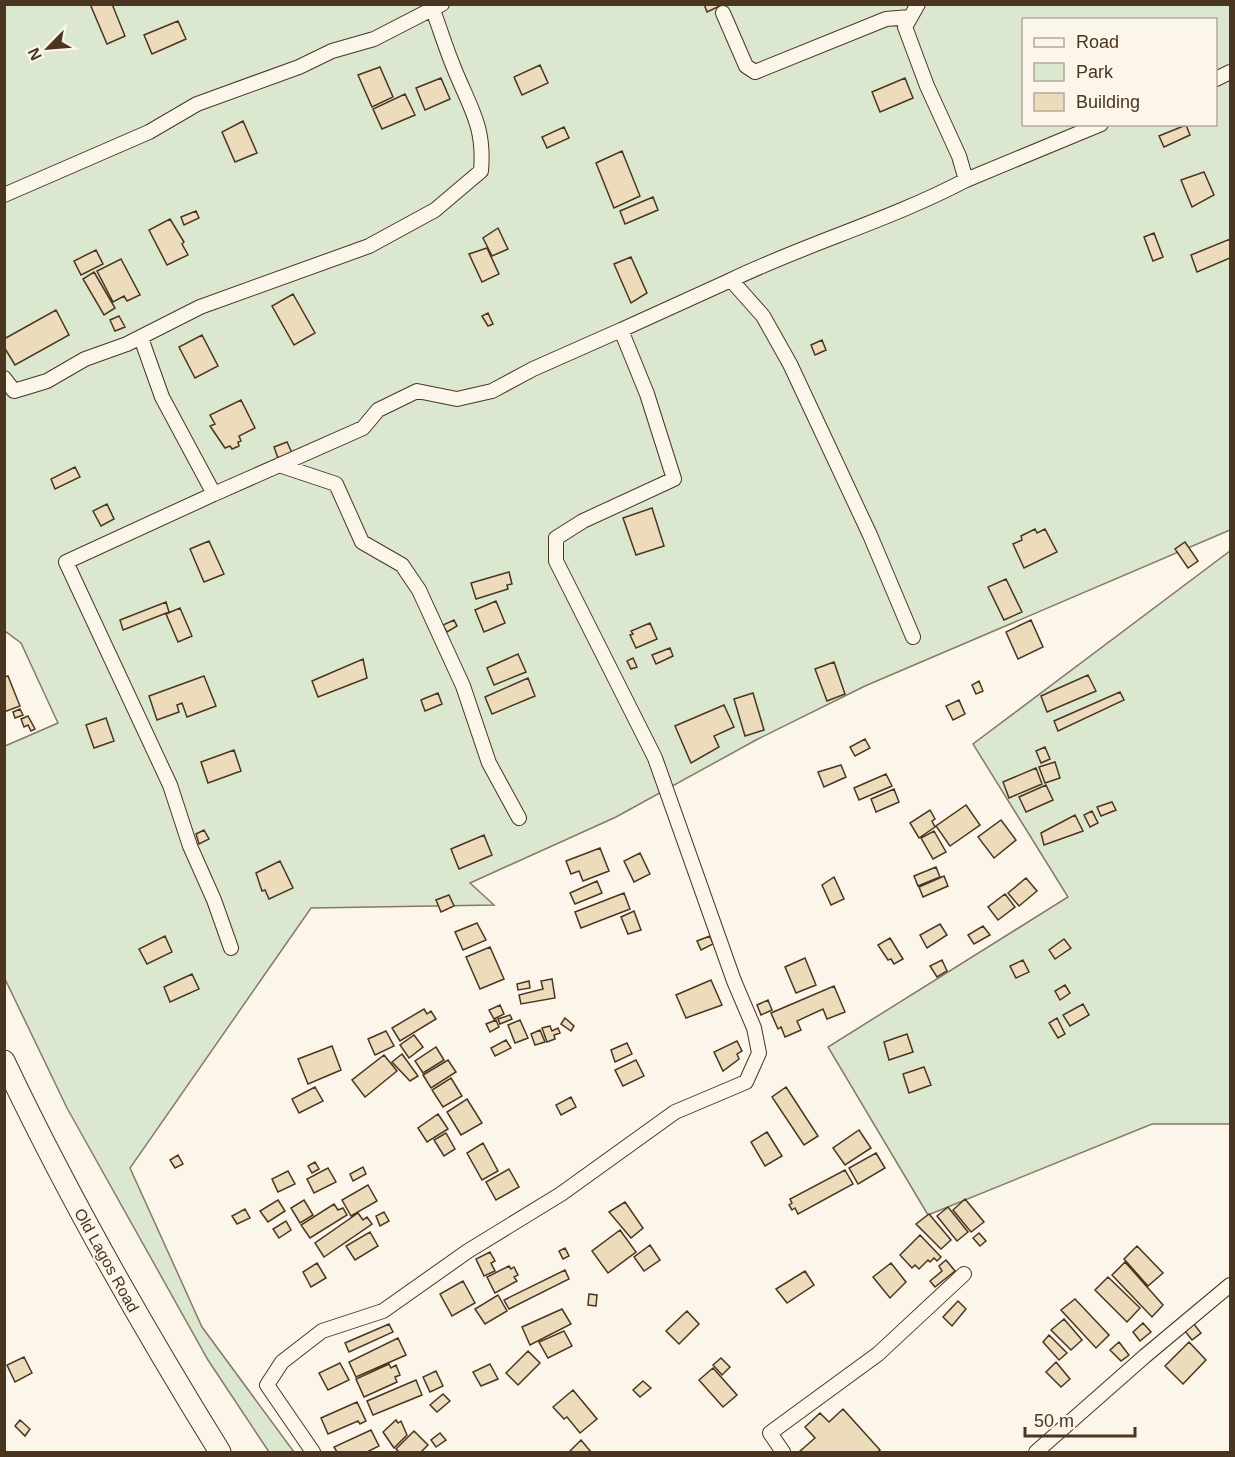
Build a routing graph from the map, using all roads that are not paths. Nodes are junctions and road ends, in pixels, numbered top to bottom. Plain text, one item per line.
1 (918, 4) edge
2 (437, 7) edge
3 (723, 13) dead end
4 (910, 17) junction
5 (1096, 126) edge
6 (966, 180) junction
7 (4, 195) edge
8 (731, 280) junction
9 (621, 330) junction
10 (141, 338) junction
11 (4, 378) edge
12 (279, 465) junction
13 (214, 494) junction
14 (913, 637) dead end
15 (519, 818) dead end
16 (231, 948) dead end
17 (4, 1061) edge
18 (964, 1274) dead end
19 (1230, 1285) edge
20 (220, 1452) edge
21 (313, 1452) edge
22 (783, 1452) edge
23 (1036, 1452) edge

1 - 4 street
2 - 7 street
2 - 10 street
3 - 4 street
4 - 6 street
5 - 6 street
6 - 8 street
8 - 9 street
8 - 14 street
9 - 12 street
9 - 21 street
10 - 11 street
10 - 13 street
12 - 13 street
12 - 15 street
13 - 16 street
17 - 20 main road, Old Lagos Road
18 - 22 street
19 - 23 street

